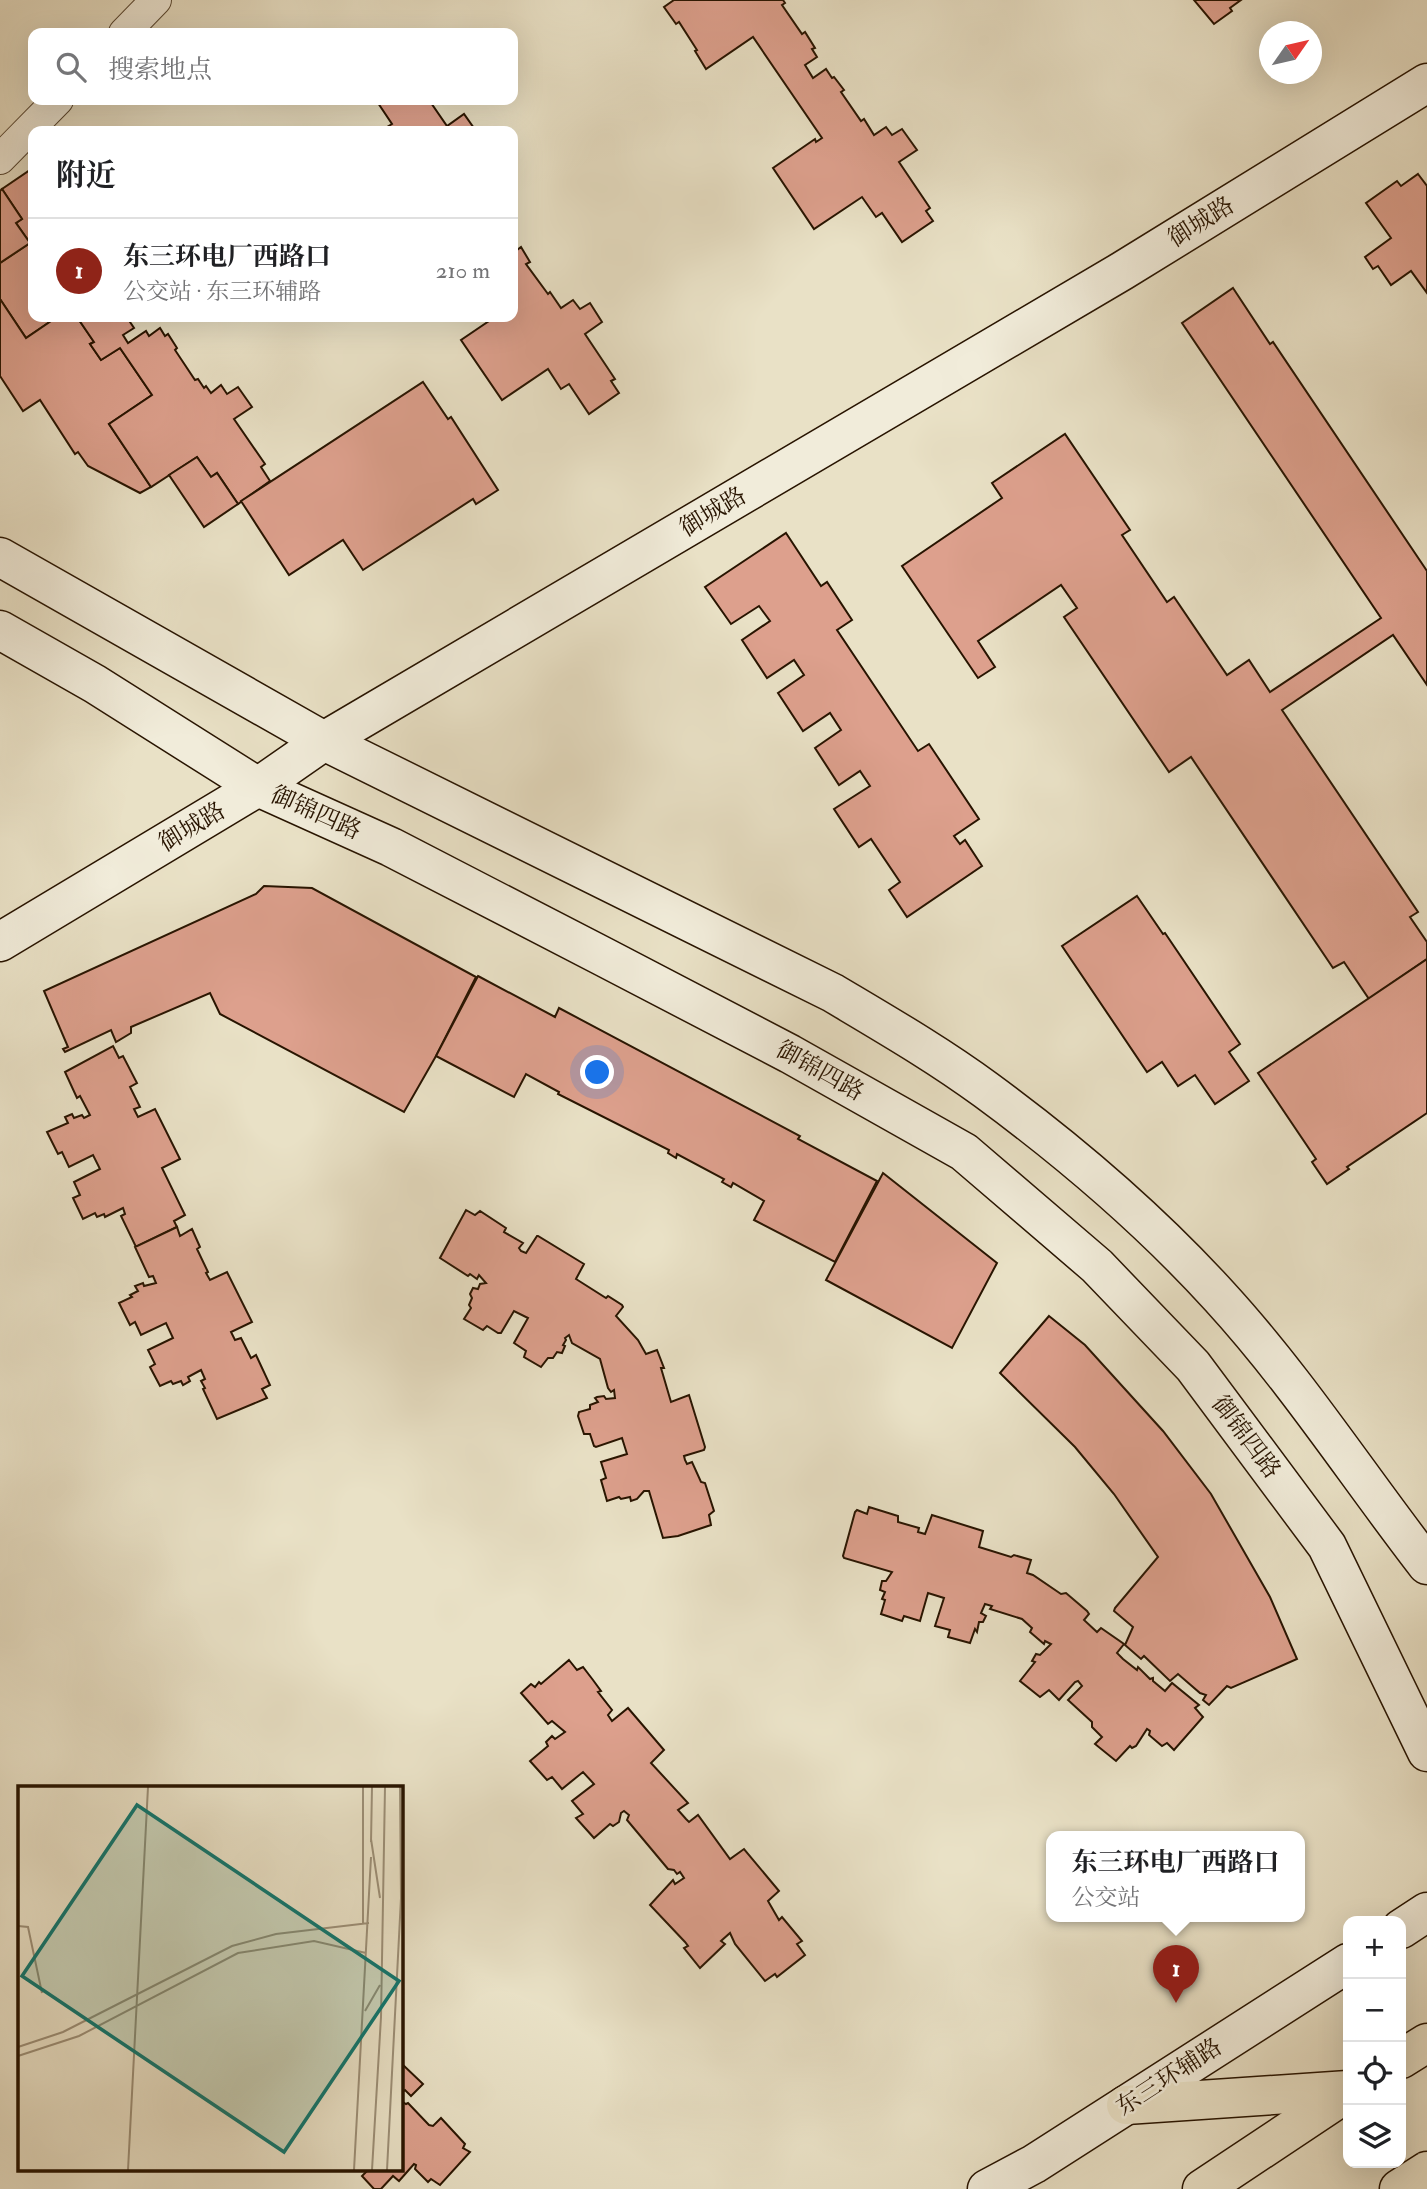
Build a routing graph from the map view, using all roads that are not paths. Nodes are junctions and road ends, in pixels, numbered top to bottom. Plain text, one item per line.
1 (156, 0) edge
2 (129, 28) edge
3 (1427, 83) edge
4 (53, 105) edge
5 (32, 126) edge
6 (28, 131) edge
7 (0, 159) edge
8 (0, 557) edge
9 (0, 631) edge
10 (324, 741) junction
11 (258, 787) junction
12 (0, 942) edge
13 (1427, 1565) edge
14 (1427, 1752) edge
15 (1427, 1912) edge
16 (1406, 1926) edge
17 (1343, 1966) edge
18 (1427, 2043) edge
19 (1406, 2056) edge
20 (1343, 2091) edge
21 (1343, 2094) edge
22 (1126, 2105) junction
23 (1427, 2171) edge
24 (987, 2189) edge
25 (1202, 2189) edge
26 (1399, 2189) edge

1 - 2 street
3 - 10 street, 御城路
4 - 5 street
6 - 7 street
8 - 10 street
9 - 11 street, 御锦四路
10 - 11 street, 御城路
10 - 13 street
11 - 12 street, 御城路
11 - 14 street, 御锦四路
15 - 16 street
17 - 22 street, 东三环辅路
18 - 19 highway
20 - 22 highway
21 - 25 highway
22 - 24 street, 东三环辅路
23 - 26 highway

